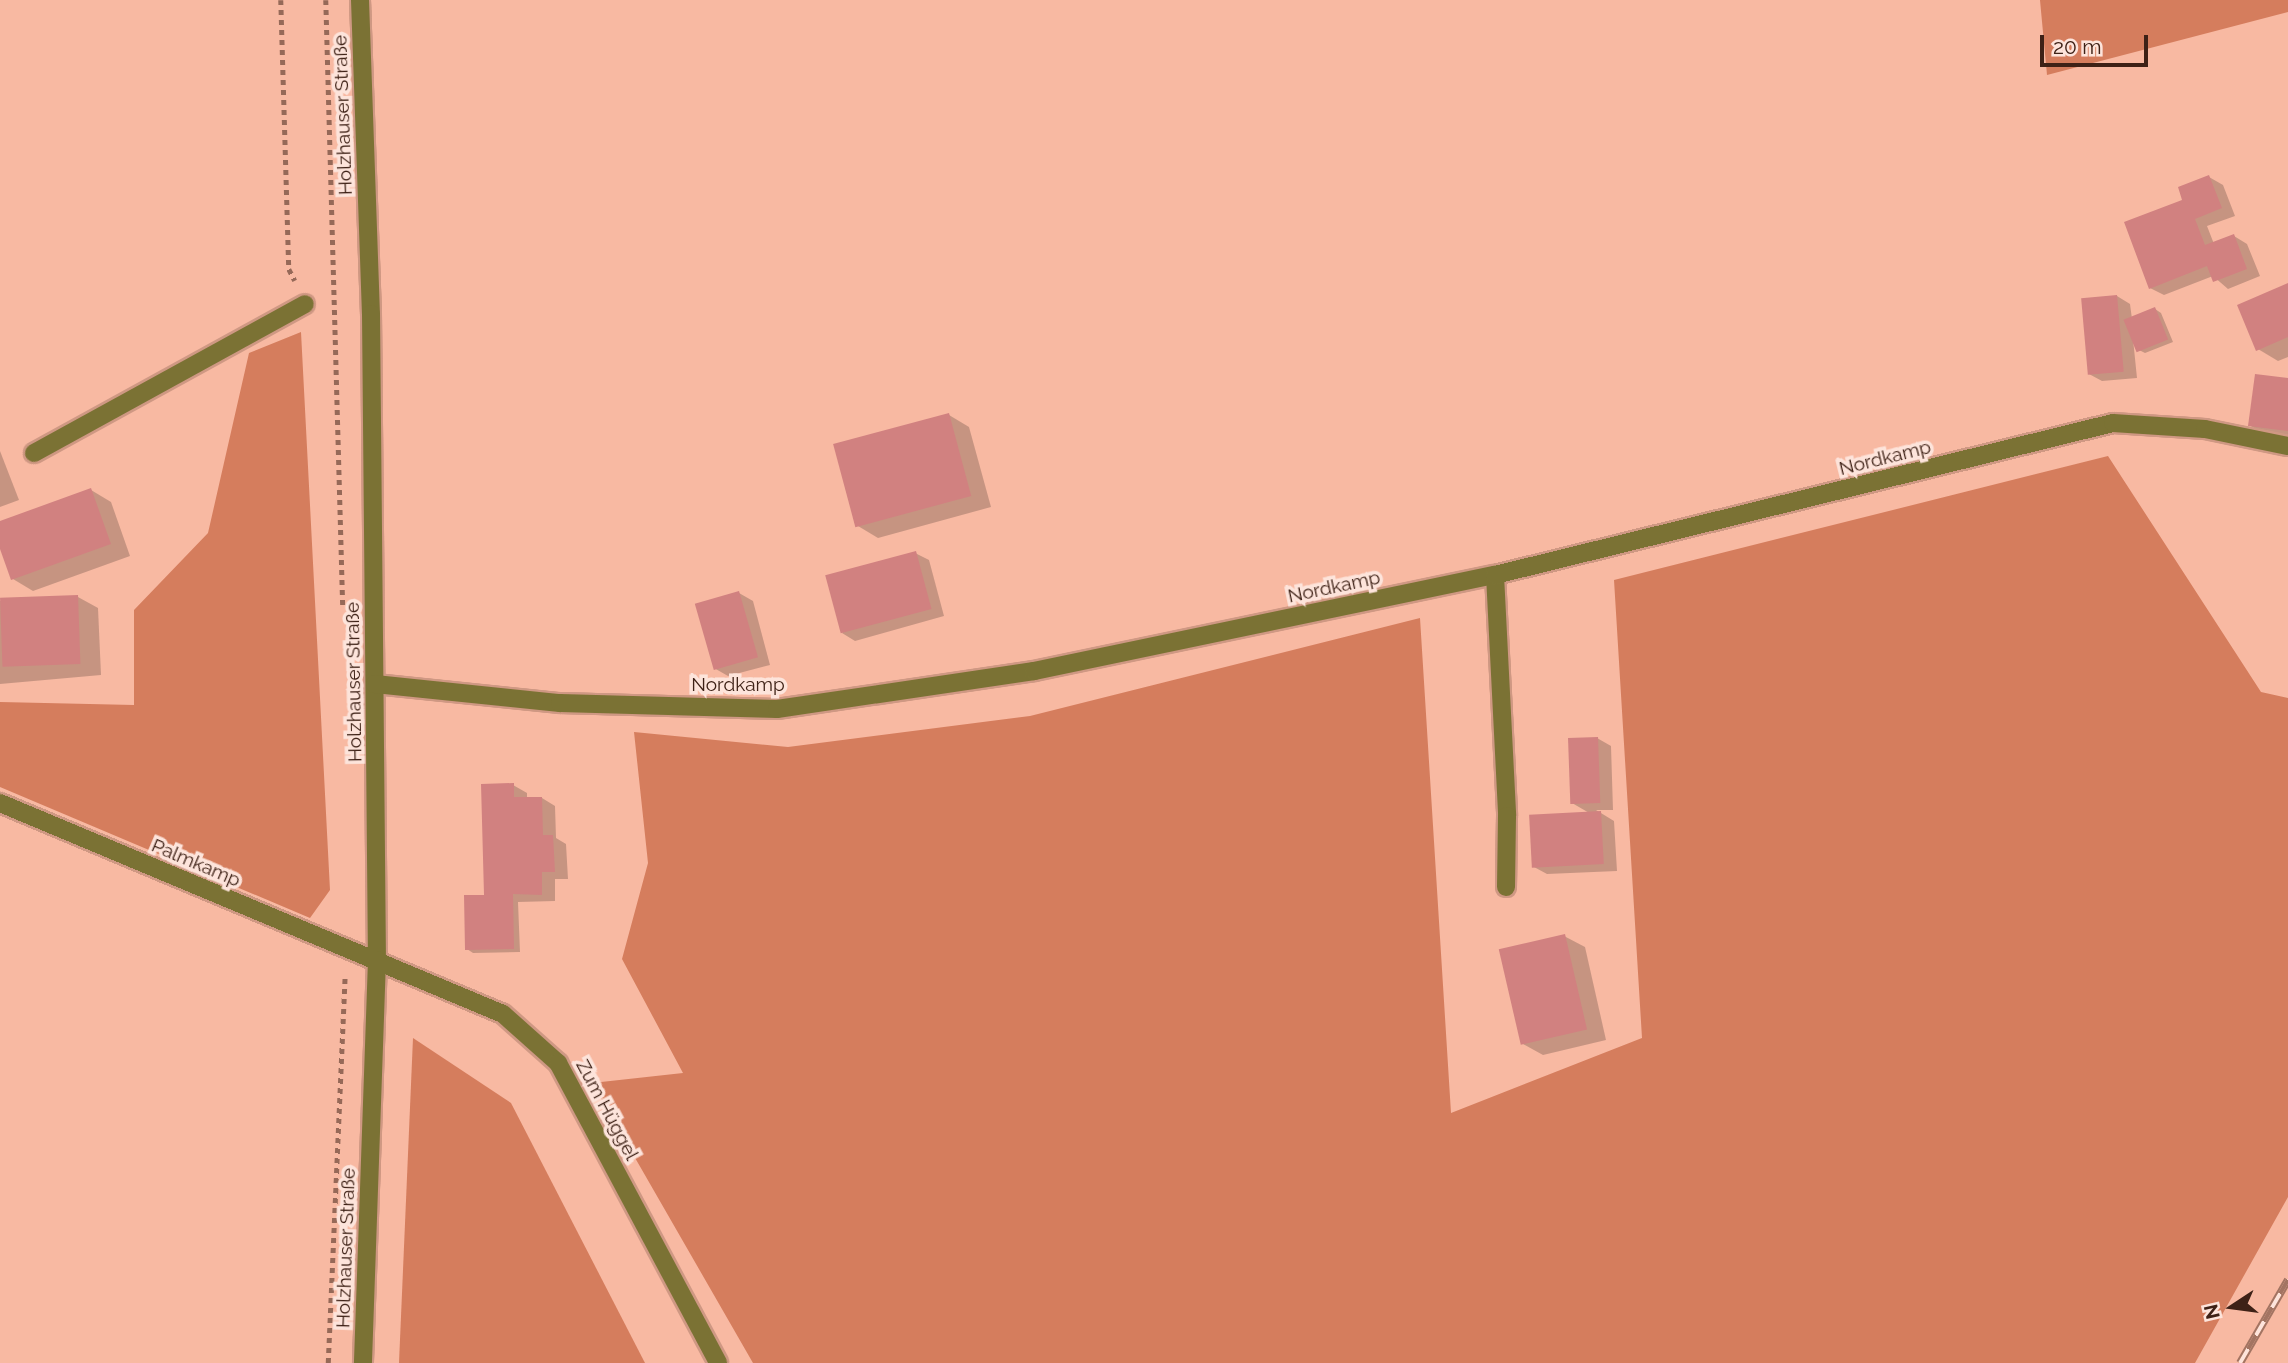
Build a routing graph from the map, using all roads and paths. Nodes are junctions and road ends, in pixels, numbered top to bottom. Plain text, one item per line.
1 (281, 0) edge
2 (326, 0) edge
3 (360, 0) edge
4 (305, 304) junction
5 (335, 309) junction
6 (371, 314) junction
7 (2288, 446) edge
8 (34, 453) dead end
9 (1495, 575) junction
10 (344, 615) dead end
11 (375, 684) junction
12 (0, 803) edge
13 (1506, 887) dead end
14 (346, 948) junction
15 (377, 960) junction
16 (328, 1363) edge
17 (363, 1363) edge
18 (718, 1363) edge

1 - 4 path
2 - 5 path
3 - 6 street, Holzhauser Straße
4 - 5 path
4 - 8 street
5 - 6 path
5 - 10 path
6 - 11 street, Holzhauser Straße
7 - 9 street, Nordkamp
9 - 11 street, Nordkamp
9 - 13 street
11 - 15 street, Holzhauser Straße
12 - 14 street, Palmkamp
14 - 15 street, Palmkamp
14 - 16 path
15 - 17 street, Holzhauser Straße
15 - 18 street, Zum Hüggel

